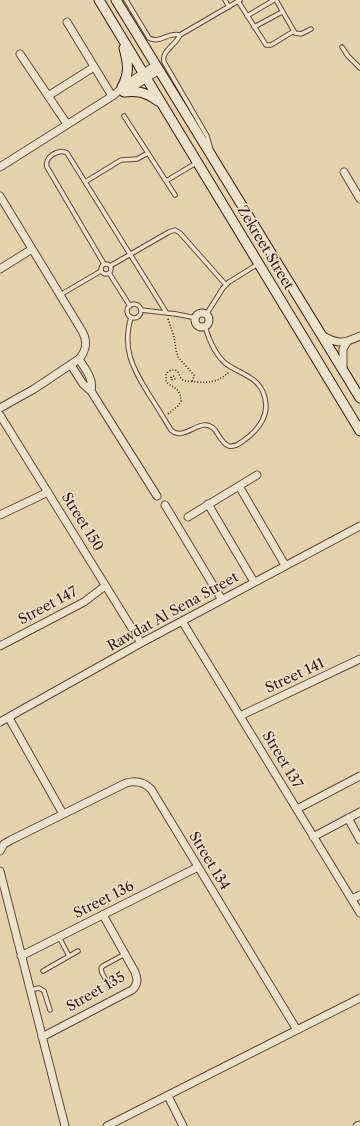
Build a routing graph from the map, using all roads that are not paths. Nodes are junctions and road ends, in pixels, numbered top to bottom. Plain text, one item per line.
1 (99, 0) edge
2 (116, 0) edge
3 (126, 0) edge
4 (225, 0) edge
5 (275, 0) edge
6 (239, 1) edge
7 (229, 7) junction
8 (282, 12) junction
9 (247, 16) junction
10 (67, 22) dead end
11 (254, 27) junction
12 (311, 28) dead end
13 (294, 31) junction
14 (180, 35) junction
15 (122, 38) junction
16 (342, 47) dead end
17 (20, 54) dead end
18 (94, 67) junction
19 (158, 68) junction
20 (360, 68) edge
21 (145, 76) junction
22 (123, 90) junction
23 (48, 96) junction
24 (113, 96) junction
25 (160, 102) junction
26 (124, 116) dead end
27 (67, 124) junction
28 (148, 153) junction
29 (212, 156) junction
30 (197, 162) junction
31 (0, 167) edge
32 (344, 172) dead end
33 (166, 181) junction
34 (85, 182) junction
35 (175, 195) dead end
36 (0, 196) edge
37 (360, 199) edge
38 (32, 249) junction
39 (131, 254) junction
40 (104, 264) junction
41 (258, 264) junction
42 (110, 266) junction
43 (0, 269) edge
44 (101, 271) junction
45 (109, 273) junction
46 (226, 285) junction
47 (60, 295) junction
48 (130, 306) junction
49 (141, 310) junction
50 (166, 312) junction
51 (206, 315) junction
52 (131, 317) junction
53 (196, 318) junction
54 (205, 326) junction
55 (323, 336) junction
56 (360, 336) edge
57 (347, 342) junction
58 (79, 359) junction
59 (70, 365) junction
60 (343, 370) junction
61 (91, 391) junction
62 (360, 398) edge
63 (0, 408) edge
64 (0, 415) edge
65 (360, 431) edge
66 (257, 475) dead end
67 (239, 486) junction
68 (48, 492) junction
69 (157, 496) dead end
70 (208, 504) junction
71 (165, 505) dead end
72 (0, 515) edge
73 (188, 517) dead end
74 (360, 526) edge
75 (285, 565) junction
76 (254, 582) junction
77 (105, 586) junction
78 (222, 600) junction
79 (182, 621) junction
80 (141, 643) junction
81 (0, 646) edge
82 (360, 659) edge
83 (240, 716) junction
84 (9, 718) junction
85 (0, 722) edge
86 (360, 776) edge
87 (297, 809) junction
88 (360, 812) edge
89 (63, 814) junction
90 (348, 818) junction
91 (314, 837) junction
92 (360, 840) edge
93 (1, 849) edge
94 (198, 867) junction
95 (0, 871) edge
96 (360, 895) edge
97 (352, 899) junction
98 (360, 913) edge
99 (103, 915) junction
100 (59, 937) junction
101 (78, 951) dead end
102 (125, 954) junction
103 (21, 956) junction
104 (69, 956) junction
105 (43, 971) dead end
106 (110, 987) dead end
107 (30, 990) junction
108 (360, 998) edge
109 (50, 1010) dead end
110 (297, 1030) junction
111 (42, 1037) junction
112 (168, 1096) junction
113 (64, 1126) edge
114 (107, 1126) edge
115 (183, 1126) edge

1 - 15 street, Zekreet Street
2 - 19 street, Zekreet Street
3 - 14 lane
4 - 7 lane
5 - 8 lane
5 - 9 lane
6 - 7 lane
6 - 9 lane
7 - 14 lane
8 - 11 lane
8 - 13 lane
9 - 11 lane
10 - 18 street
11 - 13 lane
12 - 13 lane
14 - 29 lane
15 - 21 street, Zekreet Street
15 - 22 street
16 - 20 lane
17 - 23 street
18 - 23 street
18 - 24 street
19 - 21 street
19 - 29 street, Zekreet Street
21 - 22 street
21 - 25 street, Zekreet Street
22 - 24 street
22 - 25 street
23 - 27 street
24 - 27 street
25 - 30 street, Zekreet Street
26 - 28 lane
27 - 31 street
28 - 33 lane
28 - 34 lane
29 - 55 street, Zekreet Street
30 - 33 lane
30 - 41 street, Zekreet Street
32 - 37 street
33 - 35 lane
34 - 39 lane
34 - 40 lane
36 - 38 street
38 - 43 street
38 - 47 street
39 - 42 lane
39 - 46 lane
39 - 50 lane
40 - 42 lane
40 - 44 lane
41 - 46 lane
41 - 65 street, Zekreet Street
42 - 45 lane
44 - 45 lane
44 - 47 lane
45 - 48 lane
46 - 51 lane
47 - 58 street
48 - 49 lane
48 - 52 lane
49 - 50 lane
49 - 52 lane
50 - 53 lane
51 - 53 street
51 - 54 street
52 - 54 lane
53 - 54 street
55 - 57 street
55 - 60 street, Zekreet Street
56 - 57 street
57 - 60 street
58 - 59 street
58 - 61 street
59 - 61 street
59 - 63 street
60 - 62 street, Zekreet Street
61 - 69 street
64 - 68 street, Street 150
66 - 67 street
67 - 70 street
67 - 75 street
68 - 72 street
68 - 77 street, Street 150
70 - 73 street
70 - 76 street
71 - 78 street
74 - 75 street, Rawdat Al Sena Street
75 - 76 street, Rawdat Al Sena Street
76 - 78 street, Rawdat Al Sena Street
77 - 80 street, Street 150
77 - 81 street, Street 147
78 - 79 street, Rawdat Al Sena Street
79 - 80 street, Rawdat Al Sena Street
79 - 83 street, Street 137
80 - 84 street, Rawdat Al Sena Street
82 - 83 street, Street 141
83 - 87 street, Street 137
84 - 85 street, Rawdat Al Sena Street
84 - 89 street
86 - 87 street
87 - 91 street, Street 137
88 - 90 street
89 - 93 street, Street 134
89 - 94 street, Street 134
90 - 91 street
90 - 92 street
91 - 97 street, Street 137
94 - 99 street, Street 136
94 - 110 street, Street 134
95 - 103 street
96 - 97 street
97 - 98 street, Street 137
99 - 100 street, Street 136
99 - 102 street, Street 135
100 - 103 street, Street 136
100 - 104 lane
101 - 104 lane
102 - 106 lane
102 - 111 street, Street 135
103 - 107 street
104 - 105 lane
107 - 109 lane
107 - 111 street
108 - 110 street
110 - 112 street
111 - 113 street
112 - 114 street
112 - 115 street

